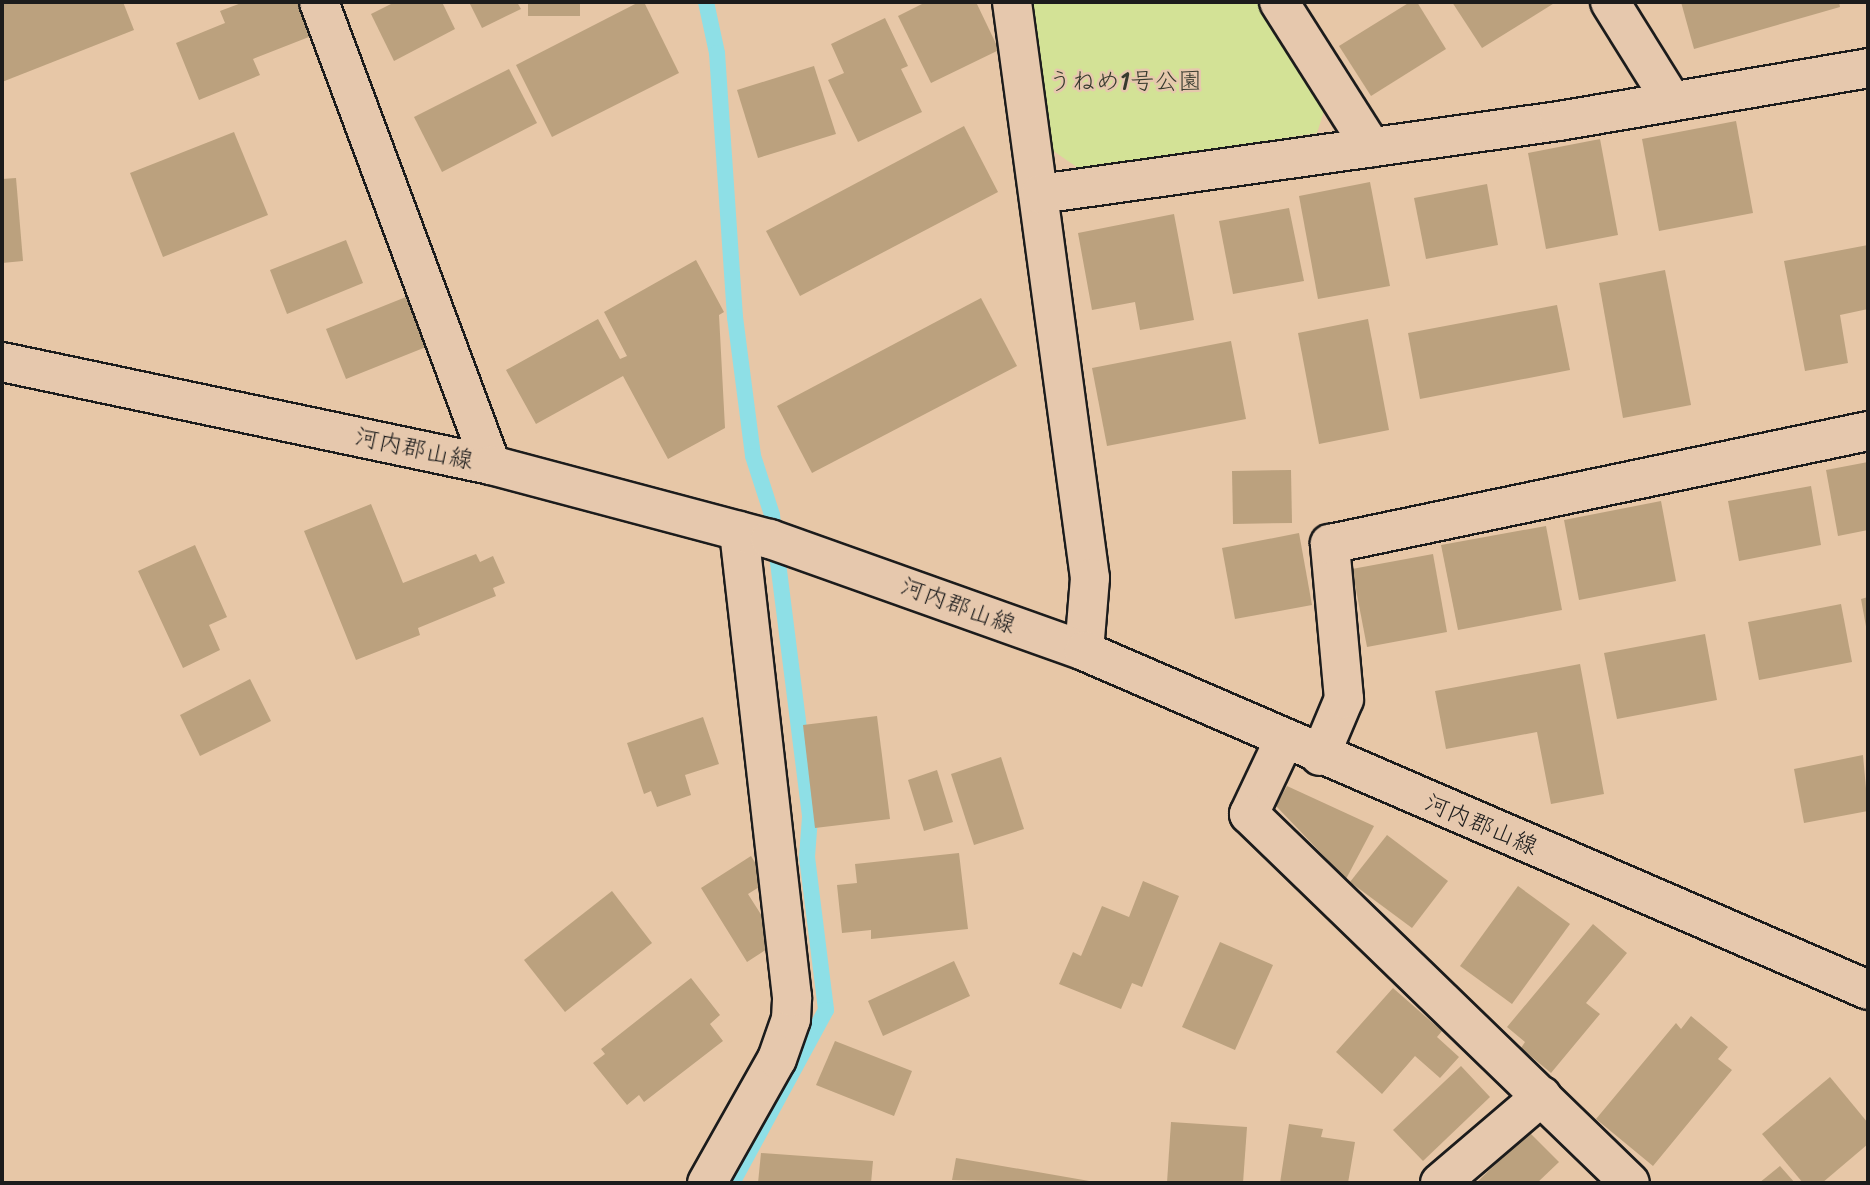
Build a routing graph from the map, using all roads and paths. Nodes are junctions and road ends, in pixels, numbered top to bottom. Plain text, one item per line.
1 (1012, 2) edge
2 (1279, 2) edge
3 (1610, 2) edge
4 (324, 4) edge
5 (1868, 68) edge
6 (1671, 100) junction
7 (1371, 147) junction
8 (1040, 194) junction
9 (2, 362) edge
10 (1868, 431) edge
11 (491, 465) junction
12 (755, 535) junction
13 (1084, 651) junction
14 (1284, 740) junction
15 (1320, 756) junction
16 (1868, 990) edge
17 (1542, 1096) junction
18 (707, 1183) edge
19 (1440, 1183) edge
20 (1630, 1183) edge

1 - 8 street
2 - 7 street
3 - 6 street
4 - 11 street
5 - 6 street
6 - 7 street
7 - 8 street
8 - 13 street
9 - 11 street, 河内郡山線
10 - 15 street
11 - 12 street, 河内郡山線
12 - 13 street, 河内郡山線
12 - 18 street
13 - 14 street, 河内郡山線
14 - 15 street, 河内郡山線
14 - 17 street
15 - 16 street, 河内郡山線
17 - 19 street
17 - 20 street

